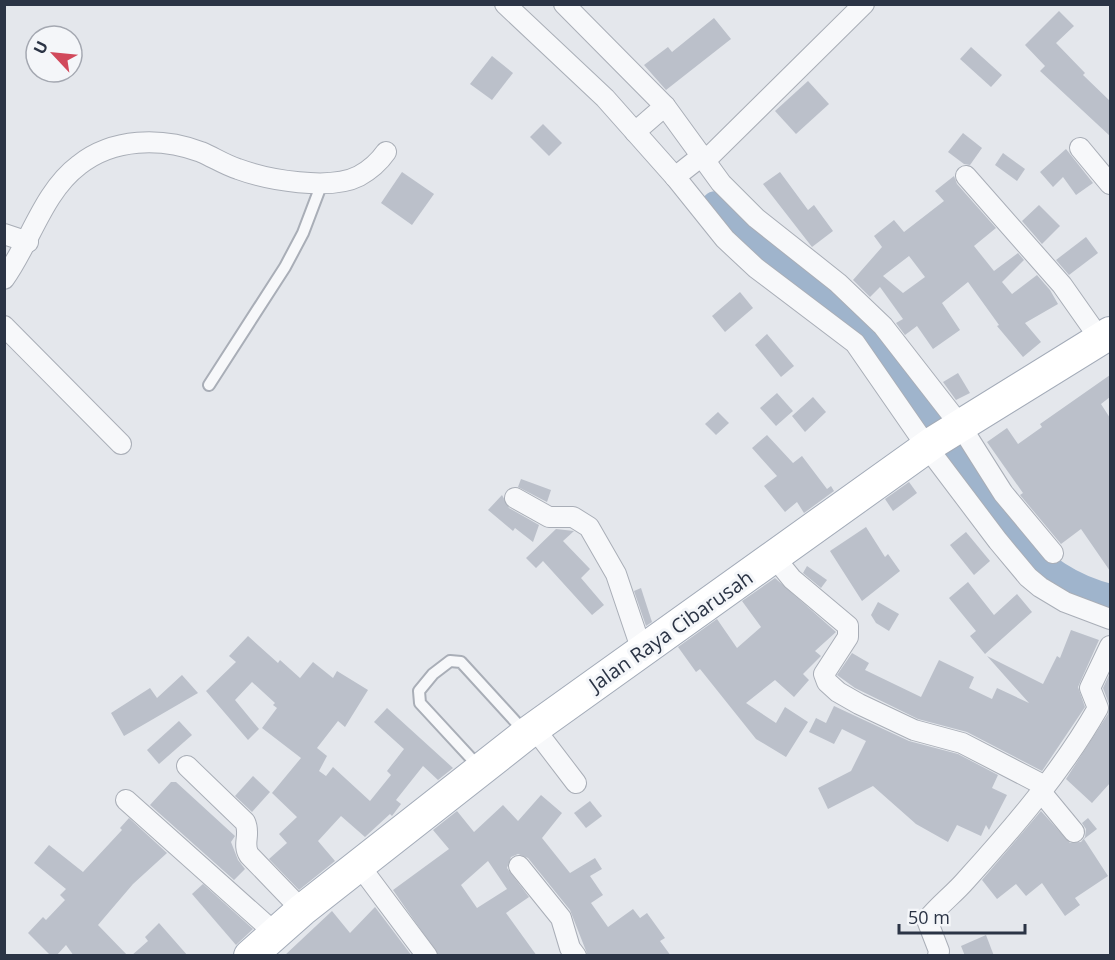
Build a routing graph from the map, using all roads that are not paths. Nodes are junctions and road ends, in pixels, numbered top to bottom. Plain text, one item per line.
1 (505, 4) edge
2 (564, 4) edge
3 (864, 4) edge
4 (664, 107) junction
5 (639, 128) junction
6 (1080, 148) dead end
7 (386, 152) dead end
8 (693, 164) junction
9 (966, 176) dead end
10 (322, 183) junction
11 (1110, 184) edge
12 (18, 238) edge
13 (4, 279) edge
14 (4, 326) edge
15 (869, 332) junction
16 (1105, 336) edge
17 (209, 385) dead end
18 (944, 436) junction
19 (121, 444) dead end
20 (515, 498) dead end
21 (1053, 553) dead end
22 (775, 558) junction
23 (1110, 619) edge
24 (1110, 645) edge
25 (642, 651) junction
26 (530, 731) junction
27 (187, 766) dead end
28 (481, 769) junction
29 (576, 783) dead end
30 (1043, 789) junction
31 (126, 800) dead end
32 (1074, 832) dead end
33 (359, 865) junction
34 (519, 866) dead end
35 (302, 910) junction
36 (275, 933) junction
37 (250, 956) edge
38 (427, 956) edge
39 (576, 956) edge
40 (938, 956) edge

1 - 5 street
2 - 4 street
3 - 8 street
4 - 5 street
4 - 8 street
5 - 8 street
6 - 11 street
7 - 10 street
8 - 15 street
8 - 15 street
9 - 16 street
10 - 12 street
10 - 17 lane
12 - 13 street
14 - 19 street
15 - 18 street
15 - 18 street
16 - 18 main road, Jalan Raya Cibarusah
18 - 21 street
18 - 22 main road, Jalan Raya Cibarusah
18 - 23 street
20 - 25 street
22 - 25 main road, Jalan Raya Cibarusah
22 - 30 street
24 - 30 street
25 - 26 main road, Jalan Raya Cibarusah
26 - 28 main road, Jalan Raya Cibarusah
26 - 28 lane
26 - 29 street
27 - 35 street
28 - 33 main road, Jalan Raya Cibarusah
30 - 32 street
30 - 40 street
31 - 36 street
33 - 35 main road, Jalan Raya Cibarusah
33 - 38 street
34 - 39 street
35 - 36 main road, Jalan Raya Cibarusah
36 - 37 main road, Jalan Raya Cibarusah

